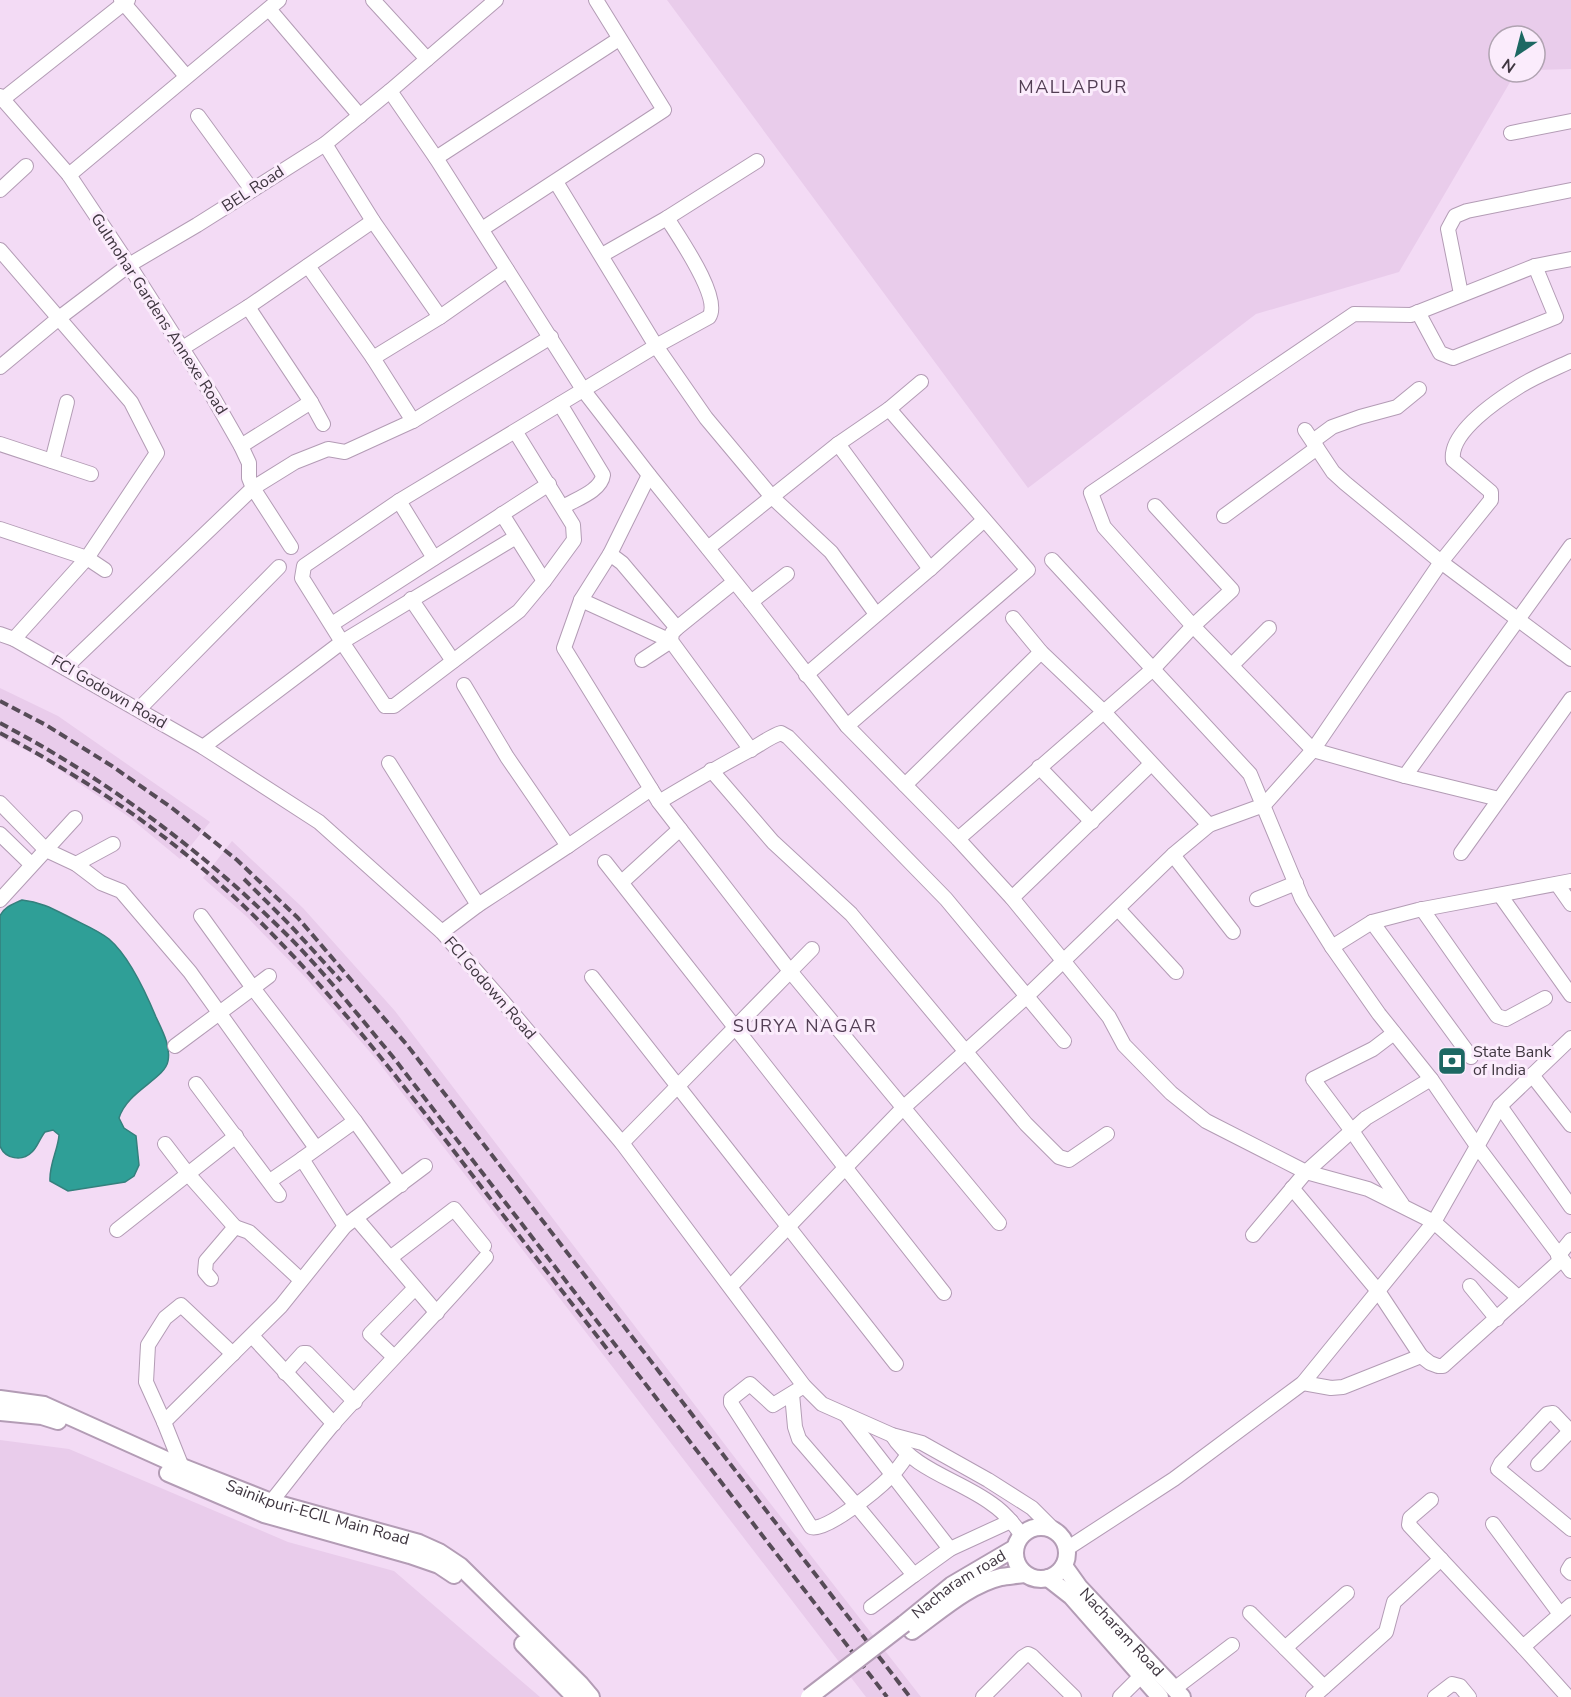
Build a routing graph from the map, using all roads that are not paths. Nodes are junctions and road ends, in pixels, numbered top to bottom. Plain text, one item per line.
1 (373, 0) edge
2 (596, 0) edge
3 (124, 1) edge
4 (488, 2) edge
5 (274, 4) edge
6 (619, 39) junction
7 (427, 59) junction
8 (186, 76) junction
9 (390, 91) junction
10 (2, 97) edge
11 (198, 116) dead end
12 (360, 116) junction
13 (1571, 122) edge
14 (1511, 133) dead end
15 (325, 144) junction
16 (436, 158) junction
17 (757, 161) dead end
18 (26, 166) dead end
19 (69, 175) junction
20 (556, 182) junction
21 (0, 190) edge
22 (252, 190) junction
23 (1571, 190) edge
24 (667, 218) junction
25 (373, 221) junction
26 (482, 229) junction
27 (0, 250) edge
28 (602, 255) junction
29 (1571, 259) edge
30 (129, 265) junction
31 (308, 266) junction
32 (1535, 266) junction
33 (507, 270) junction
34 (1461, 294) junction
35 (248, 307) junction
36 (1418, 312) junction
37 (1571, 315) edge
38 (440, 317) junction
39 (1556, 317) junction
40 (58, 318) junction
41 (551, 337) junction
42 (656, 345) junction
43 (181, 349) junction
44 (373, 358) junction
45 (1571, 361) edge
46 (0, 367) edge
47 (921, 382) dead end
48 (1419, 389) dead end
49 (584, 391) junction
50 (67, 402) dead end
51 (311, 402) junction
52 (560, 404) junction
53 (889, 409) junction
54 (413, 421) junction
55 (323, 424) dead end
56 (515, 431) junction
57 (1312, 440) junction
58 (0, 444) edge
59 (838, 444) junction
60 (242, 446) junction
61 (52, 460) junction
62 (92, 474) dead end
63 (648, 476) junction
64 (549, 484) junction
65 (253, 488) junction
66 (772, 497) junction
67 (399, 501) junction
68 (1155, 506) dead end
69 (563, 507) junction
70 (502, 514) junction
71 (1224, 516) dead end
72 (984, 520) junction
73 (0, 529) edge
74 (516, 537) junction
75 (1571, 546) edge
76 (291, 547) dead end
77 (708, 548) junction
78 (610, 554) junction
79 (87, 558) junction
80 (434, 558) junction
81 (1052, 560) dead end
82 (1441, 562) junction
83 (279, 567) dead end
84 (930, 569) junction
85 (105, 570) dead end
86 (787, 574) dead end
87 (544, 581) junction
88 (734, 582) junction
89 (411, 599) junction
90 (581, 600) junction
91 (751, 602) junction
92 (876, 614) junction
93 (1013, 618) dead end
94 (1518, 620) junction
95 (332, 624) junction
96 (1193, 626) junction
97 (677, 628) junction
98 (1269, 628) dead end
99 (0, 634) edge
100 (14, 639) junction
101 (671, 641) junction
102 (342, 642) junction
103 (1041, 652) junction
104 (1571, 659) edge
105 (642, 660) dead end
106 (453, 661) junction
107 (1232, 665) junction
108 (65, 668) junction
109 (1153, 669) junction
110 (806, 675) junction
111 (464, 685) dead end
112 (1571, 699) edge
113 (139, 709) junction
114 (1103, 711) junction
115 (847, 726) junction
116 (203, 747) junction
117 (751, 750) junction
118 (1313, 750) junction
119 (389, 763) dead end
120 (1151, 764) junction
121 (1039, 767) junction
122 (711, 770) junction
123 (1405, 776) junction
124 (905, 785) junction
125 (651, 789) junction
126 (1499, 799) junction
127 (659, 802) junction
128 (0, 803) edge
129 (1264, 805) junction
130 (75, 818) dead end
131 (1092, 822) junction
132 (1209, 825) junction
133 (680, 829) junction
134 (0, 834) edge
135 (958, 839) junction
136 (113, 844) dead end
137 (568, 846) junction
138 (46, 850) junction
139 (1461, 853) dead end
140 (1173, 855) junction
141 (605, 862) dead end
142 (31, 864) junction
143 (76, 864) junction
144 (622, 882) junction
145 (1564, 882) edge
146 (1296, 883) junction
147 (1500, 895) junction
148 (1, 898) edge
149 (1012, 898) junction
150 (1257, 899) dead end
151 (1571, 904) edge
152 (478, 905) junction
153 (1118, 909) junction
154 (1422, 909) junction
155 (201, 916) dead end
156 (1372, 922) junction
157 (442, 932) junction
158 (1233, 932) dead end
159 (1332, 947) junction
160 (812, 949) dead end
161 (1063, 960) junction
162 (790, 971) junction
163 (1176, 972) dead end
164 (269, 976) dead end
165 (592, 976) dead end
166 (253, 988) junction
167 (1571, 995) edge
168 (1026, 997) junction
169 (1545, 998) dead end
170 (219, 1014) junction
171 (736, 1026) junction
172 (1394, 1033) junction
173 (1570, 1040) edge
174 (1064, 1041) dead end
175 (175, 1046) dead end
176 (966, 1050) junction
177 (1471, 1057) dead end
178 (1532, 1075) junction
179 (1431, 1079) junction
180 (196, 1084) dead end
181 (678, 1086) junction
182 (1500, 1106) junction
183 (903, 1108) junction
184 (355, 1121) junction
185 (1571, 1125) edge
186 (1352, 1131) junction
187 (1107, 1134) dead end
188 (236, 1136) junction
189 (622, 1143) junction
190 (165, 1144) dead end
191 (1478, 1146) junction
192 (316, 1148) junction
193 (302, 1159) junction
194 (425, 1166) dead end
195 (845, 1167) junction
196 (1306, 1172) junction
197 (188, 1174) junction
198 (270, 1181) junction
199 (400, 1185) junction
200 (1292, 1188) junction
201 (279, 1195) dead end
202 (1403, 1206) junction
203 (1571, 1207) edge
204 (350, 1222) junction
205 (1434, 1222) junction
206 (999, 1223) dead end
207 (235, 1227) junction
208 (788, 1227) junction
209 (117, 1230) dead end
210 (1253, 1235) dead end
211 (1571, 1240) edge
212 (390, 1258) junction
213 (1559, 1258) junction
214 (1571, 1271) edge
215 (211, 1279) dead end
216 (301, 1280) junction
217 (731, 1286) junction
218 (1470, 1286) dead end
219 (415, 1288) junction
220 (1378, 1291) junction
221 (944, 1293) dead end
222 (1520, 1298) junction
223 (437, 1313) junction
224 (1497, 1319) junction
225 (252, 1336) junction
226 (233, 1354) junction
227 (1421, 1356) junction
228 (394, 1357) junction
229 (896, 1364) dead end
230 (285, 1373) junction
231 (1304, 1383) junction
232 (804, 1386) junction
233 (792, 1394) junction
234 (0, 1399) edge
235 (355, 1402) junction
236 (0, 1412) edge
237 (845, 1415) junction
238 (164, 1422) junction
239 (334, 1424) junction
240 (1570, 1432) edge
241 (892, 1435) junction
242 (908, 1455) junction
243 (1538, 1464) dead end
244 (182, 1467) junction
245 (891, 1476) junction
246 (1431, 1500) dead end
247 (271, 1502) junction
248 (856, 1505) junction
249 (1493, 1524) dead end
250 (1052, 1528) junction
251 (1571, 1529) edge
252 (1016, 1534) junction
253 (1068, 1548) junction
254 (950, 1549) junction
255 (1441, 1559) junction
256 (1571, 1565) edge
257 (1064, 1566) junction
258 (1571, 1573) edge
259 (1024, 1574) junction
260 (914, 1575) junction
261 (1048, 1578) junction
262 (1347, 1593) dead end
263 (1571, 1605) edge
264 (871, 1607) dead end
265 (1250, 1613) dead end
266 (1560, 1614) junction
267 (907, 1628) junction
268 (1232, 1645) dead end
269 (1285, 1647) junction
270 (1523, 1647) junction
271 (1143, 1670) junction
272 (1324, 1687) junction
273 (1571, 1693) edge
274 (1172, 1694) edge
275 (574, 1697) edge
276 (591, 1697) edge
277 (809, 1697) edge
278 (826, 1697) edge
279 (983, 1697) edge
280 (1074, 1697) edge
281 (1120, 1697) edge
282 (1313, 1697) edge
283 (1435, 1697) edge
284 (1469, 1697) edge
285 (1567, 1697) edge

1 - 7 street
2 - 6 street
3 - 8 street
3 - 10 street
4 - 7 street, BEL Road
5 - 8 street
5 - 12 street
6 - 16 street
6 - 20 street
7 - 9 street, BEL Road
8 - 19 street
9 - 12 street, BEL Road
9 - 16 street
10 - 19 street, Gulmohar Gardens Annexe Road
11 - 22 street
12 - 15 street, BEL Road
13 - 14 street
15 - 22 street, BEL Road
15 - 25 street
16 - 26 street
17 - 24 street
18 - 21 street
19 - 30 street, Gulmohar Gardens Annexe Road
20 - 26 street
20 - 28 street
22 - 30 street, BEL Road
23 - 34 street
24 - 28 street
24 - 42 street
25 - 31 street
25 - 38 street
26 - 33 street
27 - 40 street
28 - 42 street
29 - 32 street
30 - 40 street, BEL Road
30 - 43 street, Gulmohar Gardens Annexe Road
31 - 35 street
31 - 44 street
32 - 34 street
32 - 39 street
33 - 38 street
33 - 41 street
34 - 36 street
35 - 43 street
35 - 51 street
36 - 39 street
36 - 96 street
37 - 39 street
38 - 44 street
40 - 46 street, BEL Road
40 - 79 street
41 - 49 street
41 - 54 street
42 - 49 street
42 - 66 street
43 - 60 street, Gulmohar Gardens Annexe Road
44 - 54 street
45 - 82 street
47 - 53 street
48 - 57 street
49 - 52 street
49 - 63 street
50 - 61 street
51 - 55 street
51 - 60 street
52 - 56 street
52 - 69 street
53 - 59 street
53 - 72 street
54 - 65 street
56 - 64 street
56 - 67 street
57 - 71 street
57 - 82 street
58 - 61 street
59 - 66 street
59 - 84 street
60 - 65 street, Gulmohar Gardens Annexe Road
61 - 62 street
63 - 77 street
63 - 78 street
64 - 69 street
64 - 70 street
65 - 76 street, Gulmohar Gardens Annexe Road
65 - 108 street
66 - 77 street
66 - 92 street
67 - 80 street
67 - 95 street
68 - 96 street
69 - 87 street
70 - 74 street
70 - 80 street
72 - 84 street
72 - 115 street
73 - 79 street
74 - 87 street
74 - 89 street
75 - 94 street
77 - 88 street
78 - 90 street
78 - 97 street
79 - 85 street
79 - 100 street
80 - 95 street
81 - 109 street
82 - 94 street
82 - 118 street
83 - 113 street
84 - 92 street
86 - 91 street
87 - 106 street
88 - 91 street
88 - 97 street
89 - 102 street
89 - 106 street
90 - 101 street
90 - 125 street
91 - 110 street
92 - 110 street
93 - 103 street
94 - 104 street
94 - 123 street
95 - 102 street
96 - 107 street
96 - 109 street
97 - 101 street
98 - 107 street
99 - 100 street, FCI Godown Road
100 - 108 street, FCI Godown Road
101 - 105 street
101 - 117 street
102 - 106 street
102 - 116 street
103 - 114 street
103 - 124 street
107 - 118 street
108 - 113 street, FCI Godown Road
109 - 114 street
109 - 129 street
110 - 115 street
111 - 137 street
112 - 126 street
113 - 116 street, FCI Godown Road
114 - 120 street
114 - 121 street
115 - 124 street
116 - 157 street, FCI Godown Road
117 - 122 street
117 - 168 street
118 - 123 street
118 - 129 street
119 - 152 street
120 - 131 street
120 - 132 street
121 - 131 street
121 - 135 street
122 - 127 street
122 - 176 street
123 - 126 street
124 - 135 street
125 - 127 street
125 - 137 street
126 - 139 street
127 - 133 street
128 - 138 street
129 - 132 street
129 - 146 street
130 - 138 street
131 - 149 street
132 - 140 street
133 - 144 street
133 - 162 street
134 - 142 street
135 - 149 street
136 - 143 street
137 - 152 street
138 - 142 street
138 - 143 street
140 - 153 street
140 - 158 street
141 - 144 street
142 - 148 street
143 - 170 street
144 - 171 street
145 - 147 street
145 - 151 street
146 - 150 street
146 - 159 street
147 - 154 street
147 - 167 street
149 - 161 street
152 - 157 street
153 - 161 street
153 - 163 street
154 - 156 street
154 - 169 street
155 - 166 street
156 - 159 street
156 - 177 street
157 - 189 street, FCI Godown Road
159 - 172 street
160 - 162 street
161 - 168 street
161 - 196 street
162 - 171 street
162 - 183 street
164 - 166 street
165 - 181 street
166 - 170 street
166 - 184 street
168 - 174 street
168 - 176 street
170 - 175 street
170 - 192 street
171 - 181 street
171 - 195 street
172 - 179 street
172 - 186 street
173 - 178 street
176 - 183 street
176 - 187 street
178 - 182 street
178 - 185 street
179 - 186 street
179 - 191 street
180 - 188 street
181 - 189 street
181 - 208 street
182 - 191 street
182 - 203 street
183 - 195 street
183 - 206 street
184 - 192 street
184 - 199 street
186 - 196 street
186 - 202 street
188 - 197 street
188 - 198 street
189 - 217 street, FCI Godown Road
190 - 197 street
191 - 205 street
191 - 213 street
192 - 193 street
193 - 198 street
193 - 204 street
194 - 199 street
195 - 208 street
195 - 221 street
196 - 200 street
196 - 202 street
197 - 207 street
197 - 209 street
198 - 201 street
199 - 204 street
200 - 210 street
200 - 220 street
202 - 205 street
204 - 212 street
204 - 216 street
205 - 220 street
205 - 222 street
207 - 215 street
207 - 216 street
208 - 217 street
208 - 229 street
211 - 213 street
212 - 219 street
212 - 223 street
213 - 214 street
213 - 222 street
216 - 225 street
217 - 232 street, FCI Godown Road
218 - 224 street
219 - 223 street
219 - 228 street
220 - 227 street
220 - 231 street
222 - 224 street
223 - 228 street
224 - 227 street
225 - 226 street
225 - 230 street
226 - 238 street
226 - 238 street
227 - 231 street
228 - 235 street
230 - 235 street
230 - 239 street
231 - 253 street
232 - 233 street
232 - 237 street, FCI Godown Road
233 - 248 street
233 - 248 street
234 - 244 main road, Sainikpuri-ECIL Main Road
235 - 239 street
236 - 275 main road, Sainikpuri-ECIL Main Road
237 - 241 street, FCI Godown Road
237 - 245 street
238 - 244 street
239 - 247 street
240 - 243 street
240 - 251 street
241 - 242 street, FCI Godown Road
241 - 250 street, FCI Godown Road
242 - 245 street
242 - 252 street, FCI Godown Road
244 - 247 main road, Sainikpuri-ECIL Main Road
245 - 248 street
245 - 254 street
246 - 255 street
247 - 276 main road, Sainikpuri-ECIL Main Road
248 - 260 street
249 - 266 street
250 - 252 main road
250 - 253 main road
252 - 254 street
252 - 259 main road
252 - 267 main road, Nacharam road
253 - 257 main road
254 - 260 street
255 - 270 street
255 - 272 street
256 - 258 street
257 - 261 main road
257 - 271 main road, Nacharam Road
259 - 261 main road
259 - 267 main road, Nacharam road
260 - 264 street
261 - 271 main road, Nacharam Road
262 - 269 street
263 - 266 street
265 - 269 street
266 - 270 street
267 - 277 main road, bridge
267 - 278 main road
268 - 274 street
269 - 272 street
270 - 285 street
271 - 274 main road, Nacharam Road
271 - 281 street
272 - 282 street
273 - 285 street
279 - 280 street
283 - 284 street

